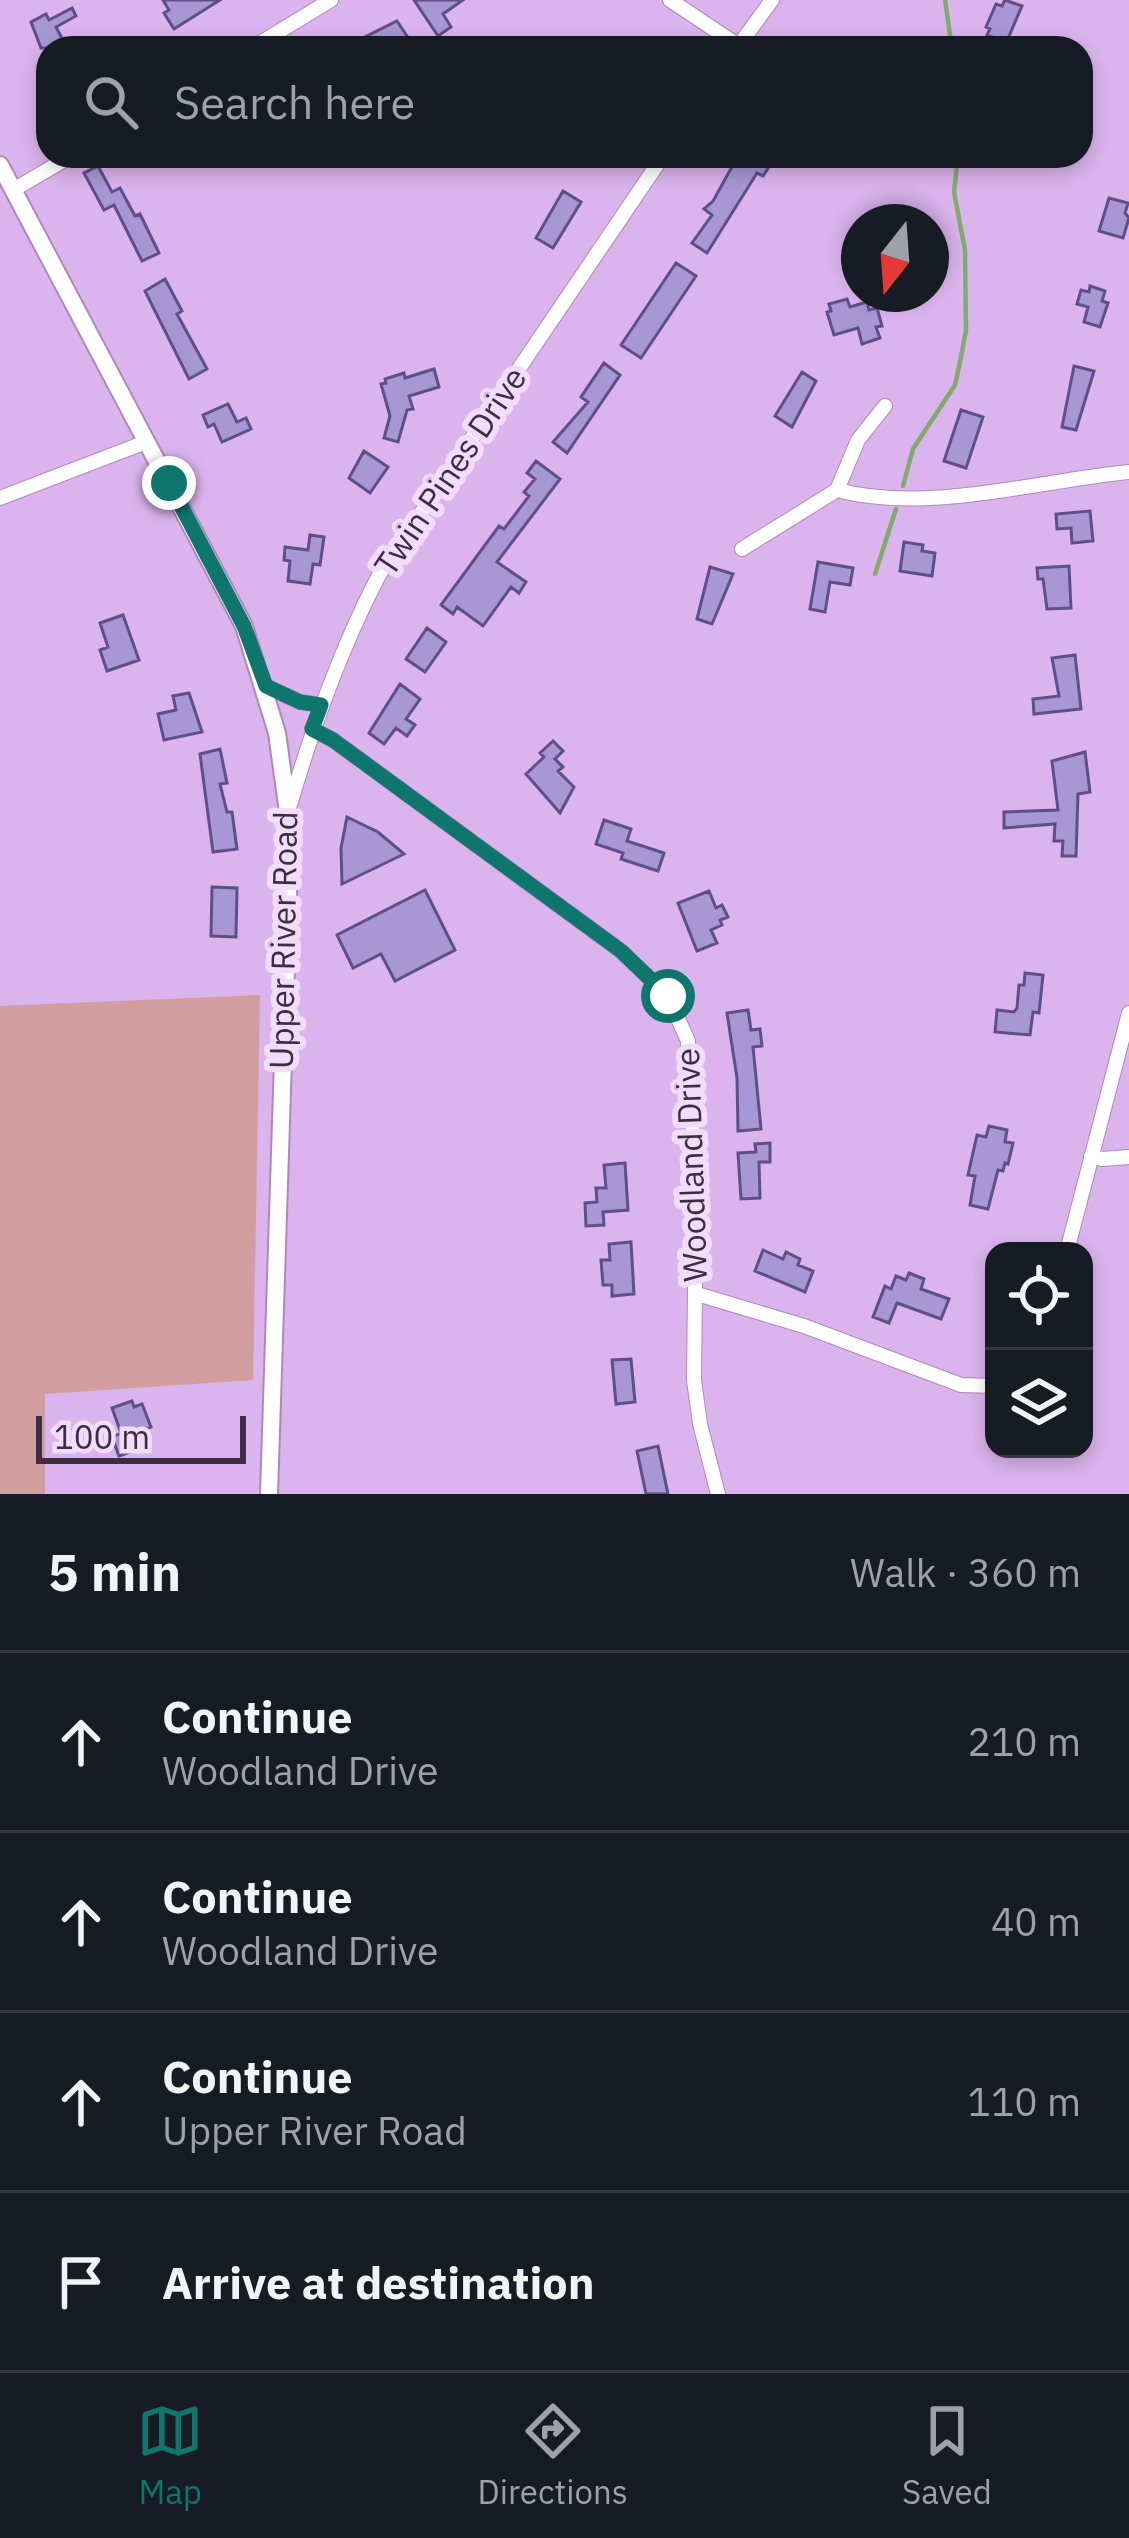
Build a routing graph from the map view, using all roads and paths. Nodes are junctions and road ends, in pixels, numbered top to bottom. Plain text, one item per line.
1 (331, 0) edge
2 (670, 0) edge
3 (772, 0) edge
4 (272, 36) edge
5 (722, 36) edge
6 (746, 36) edge
7 (0, 165) edge
8 (51, 168) edge
9 (655, 168) edge
10 (14, 190) junction
11 (885, 406) dead end
12 (146, 442) junction
13 (1129, 472) edge
14 (837, 490) junction
15 (0, 498) edge
16 (742, 549) dead end
17 (266, 686) junction
18 (321, 705) junction
19 (312, 729) junction
20 (288, 812) junction
21 (1129, 1013) edge
22 (1091, 1156) junction
23 (1129, 1156) edge
24 (1068, 1242) edge
25 (697, 1294) junction
26 (985, 1386) edge
27 (269, 1494) edge
28 (718, 1494) edge

1 - 4 street
2 - 5 street
3 - 6 street
7 - 10 street, Upper River Road
8 - 10 street
9 - 18 street, Twin Pines Drive
10 - 12 street, Upper River Road
11 - 14 street
12 - 15 street
12 - 17 street, Upper River Road
13 - 14 street
14 - 16 street
17 - 18 street
17 - 20 street, Upper River Road
18 - 19 street, Twin Pines Drive
19 - 20 street, Twin Pines Drive
19 - 25 street, Woodland Drive
20 - 27 street, Upper River Road
21 - 22 street
22 - 23 street
22 - 24 street
25 - 26 street
25 - 28 street, Woodland Drive

